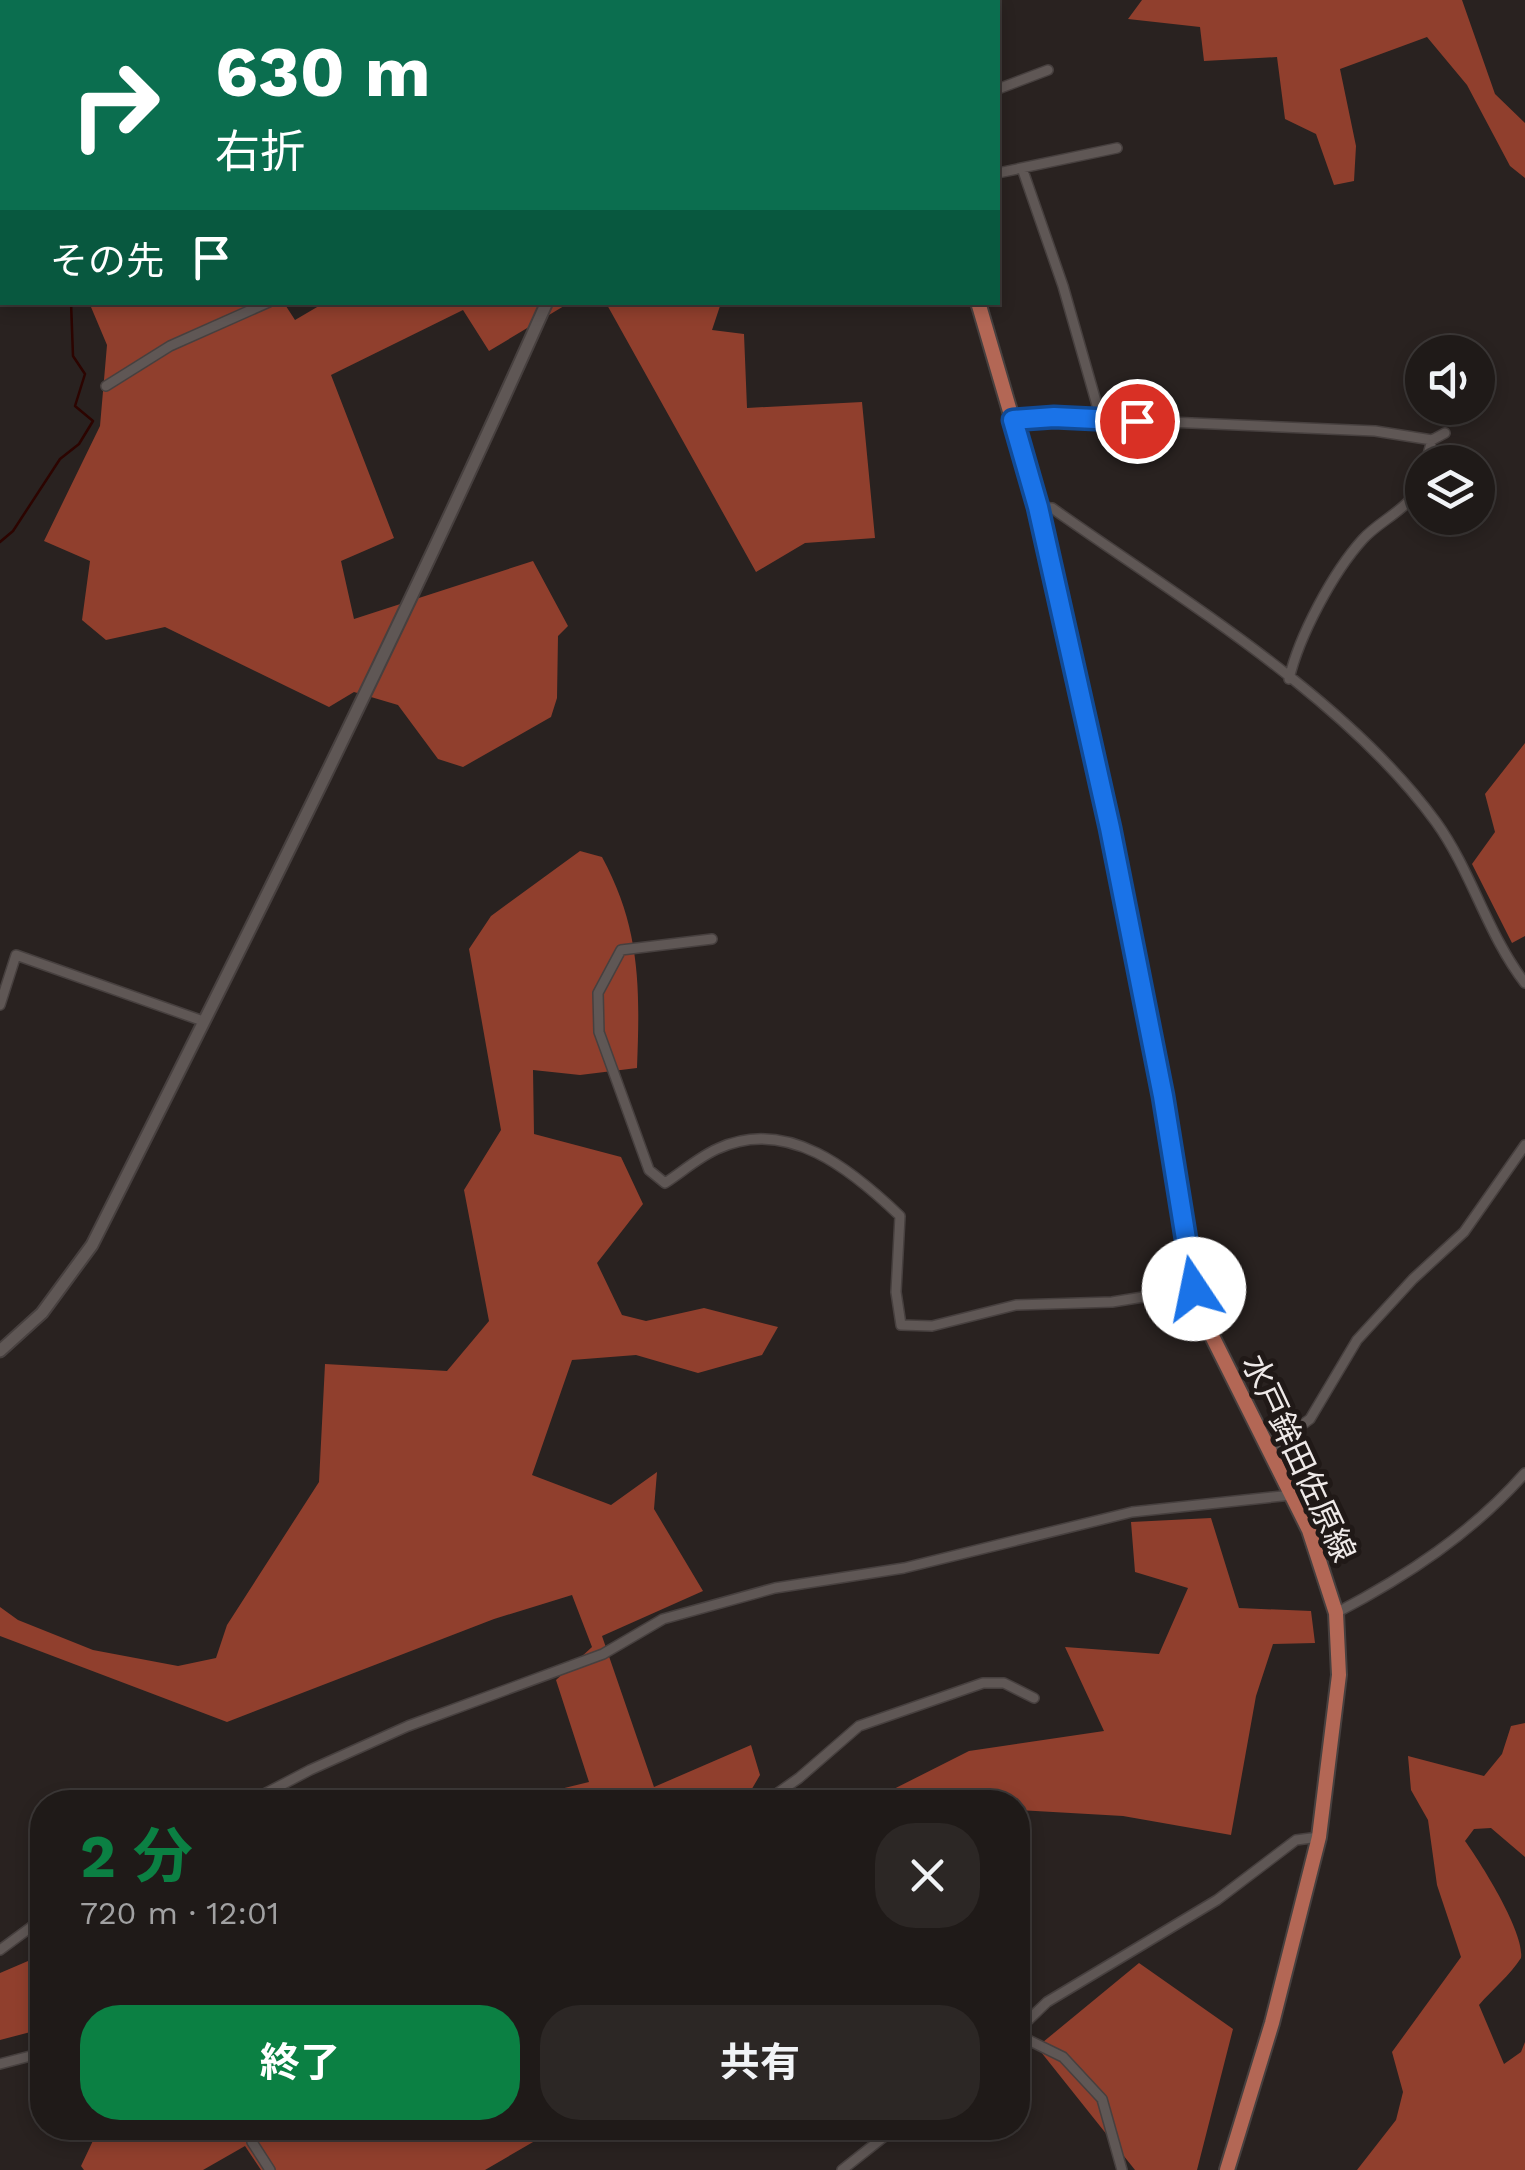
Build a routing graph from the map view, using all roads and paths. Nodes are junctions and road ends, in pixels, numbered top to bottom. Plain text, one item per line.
1 (1048, 70) dead end
2 (1000, 87) edge
3 (1117, 148) dead end
4 (1022, 168) junction
5 (1000, 174) edge
6 (262, 305) edge
7 (546, 305) edge
8 (979, 305) edge
9 (106, 386) dead end
10 (1101, 418) junction
11 (1013, 420) junction
12 (1445, 434) dead end
13 (1432, 440) junction
14 (1431, 445) edge
15 (1405, 506) edge
16 (1038, 507) junction
17 (1289, 679) junction
18 (712, 938) dead end
19 (1525, 983) edge
20 (0, 1005) edge
21 (204, 1021) junction
22 (1525, 1144) edge
23 (1194, 1289) junction
24 (0, 1351) edge
25 (1270, 1449) junction
26 (1525, 1473) edge
27 (1292, 1495) junction
28 (1336, 1613) junction
29 (1034, 1698) dead end
30 (272, 1790) edge
31 (782, 1790) edge
32 (1320, 1836) junction
33 (30, 1928) edge
34 (0, 1950) edge
35 (1030, 2020) edge
36 (1030, 2040) edge
37 (30, 2056) edge
38 (0, 2064) edge
39 (881, 2140) edge
40 (252, 2142) dead end
41 (270, 2170) edge
42 (842, 2170) edge
43 (1122, 2170) edge
44 (1226, 2170) edge

1 - 2 street
3 - 4 street
4 - 5 street
4 - 10 street
6 - 9 street
7 - 21 street
8 - 11 main road, 水戸鉾田佐原線
10 - 11 street
10 - 13 street
11 - 16 main road, 水戸鉾田佐原線
12 - 13 street
13 - 14 street
15 - 17 street
16 - 17 street
16 - 23 main road, 水戸鉾田佐原線
17 - 19 street
18 - 23 street
20 - 21 street
21 - 24 street
22 - 25 street
23 - 25 main road, 水戸鉾田佐原線
25 - 27 main road, 水戸鉾田佐原線
26 - 28 street
27 - 28 main road, 水戸鉾田佐原線
27 - 30 street
28 - 32 main road, 水戸鉾田佐原線
29 - 31 street
32 - 35 street
32 - 44 main road, 水戸鉾田佐原線
33 - 34 street
36 - 43 street
37 - 38 street
39 - 42 street
40 - 41 street

